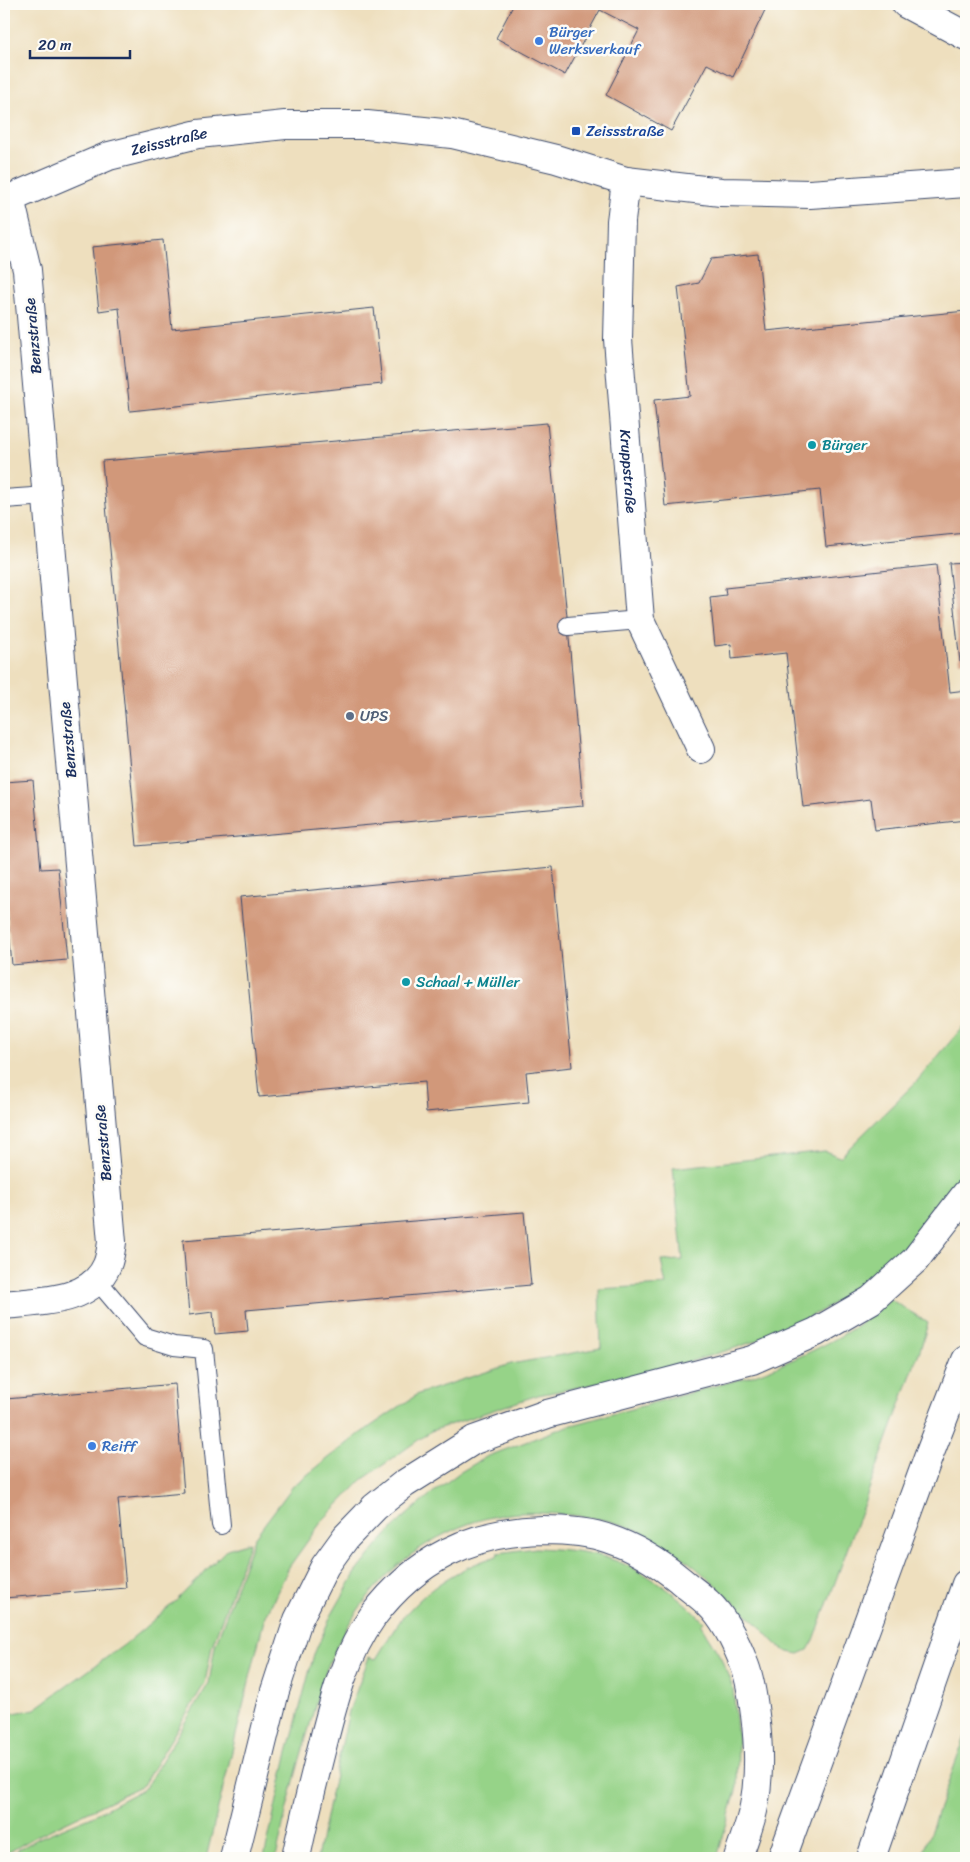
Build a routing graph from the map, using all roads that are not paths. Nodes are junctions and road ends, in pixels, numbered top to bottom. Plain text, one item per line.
1 (906, 4) edge
2 (966, 36) edge
3 (626, 181) junction
4 (966, 183) edge
5 (7, 199) edge
6 (46, 496) junction
7 (4, 499) edge
8 (640, 620) junction
9 (568, 626) dead end
10 (701, 749) dead end
11 (966, 1194) edge
12 (97, 1280) junction
13 (4, 1305) edge
14 (966, 1360) edge
15 (221, 1525) dead end
16 (966, 1584) edge
17 (959, 1611) edge
18 (234, 1858) edge
19 (296, 1858) edge
20 (738, 1858) edge
21 (782, 1858) edge
22 (871, 1858) edge

1 - 2 main road
3 - 4 main road, Zeissstraße
3 - 5 main road, Zeissstraße
3 - 8 main road, Kruppstraße
5 - 6 main road, Benzstraße
6 - 7 lane
6 - 12 main road, Benzstraße
8 - 9 lane
8 - 10 main road, Kruppstraße
11 - 18 main road
12 - 13 main road
12 - 15 lane
14 - 21 main road
16 - 17 main road
17 - 22 main road
19 - 20 main road

